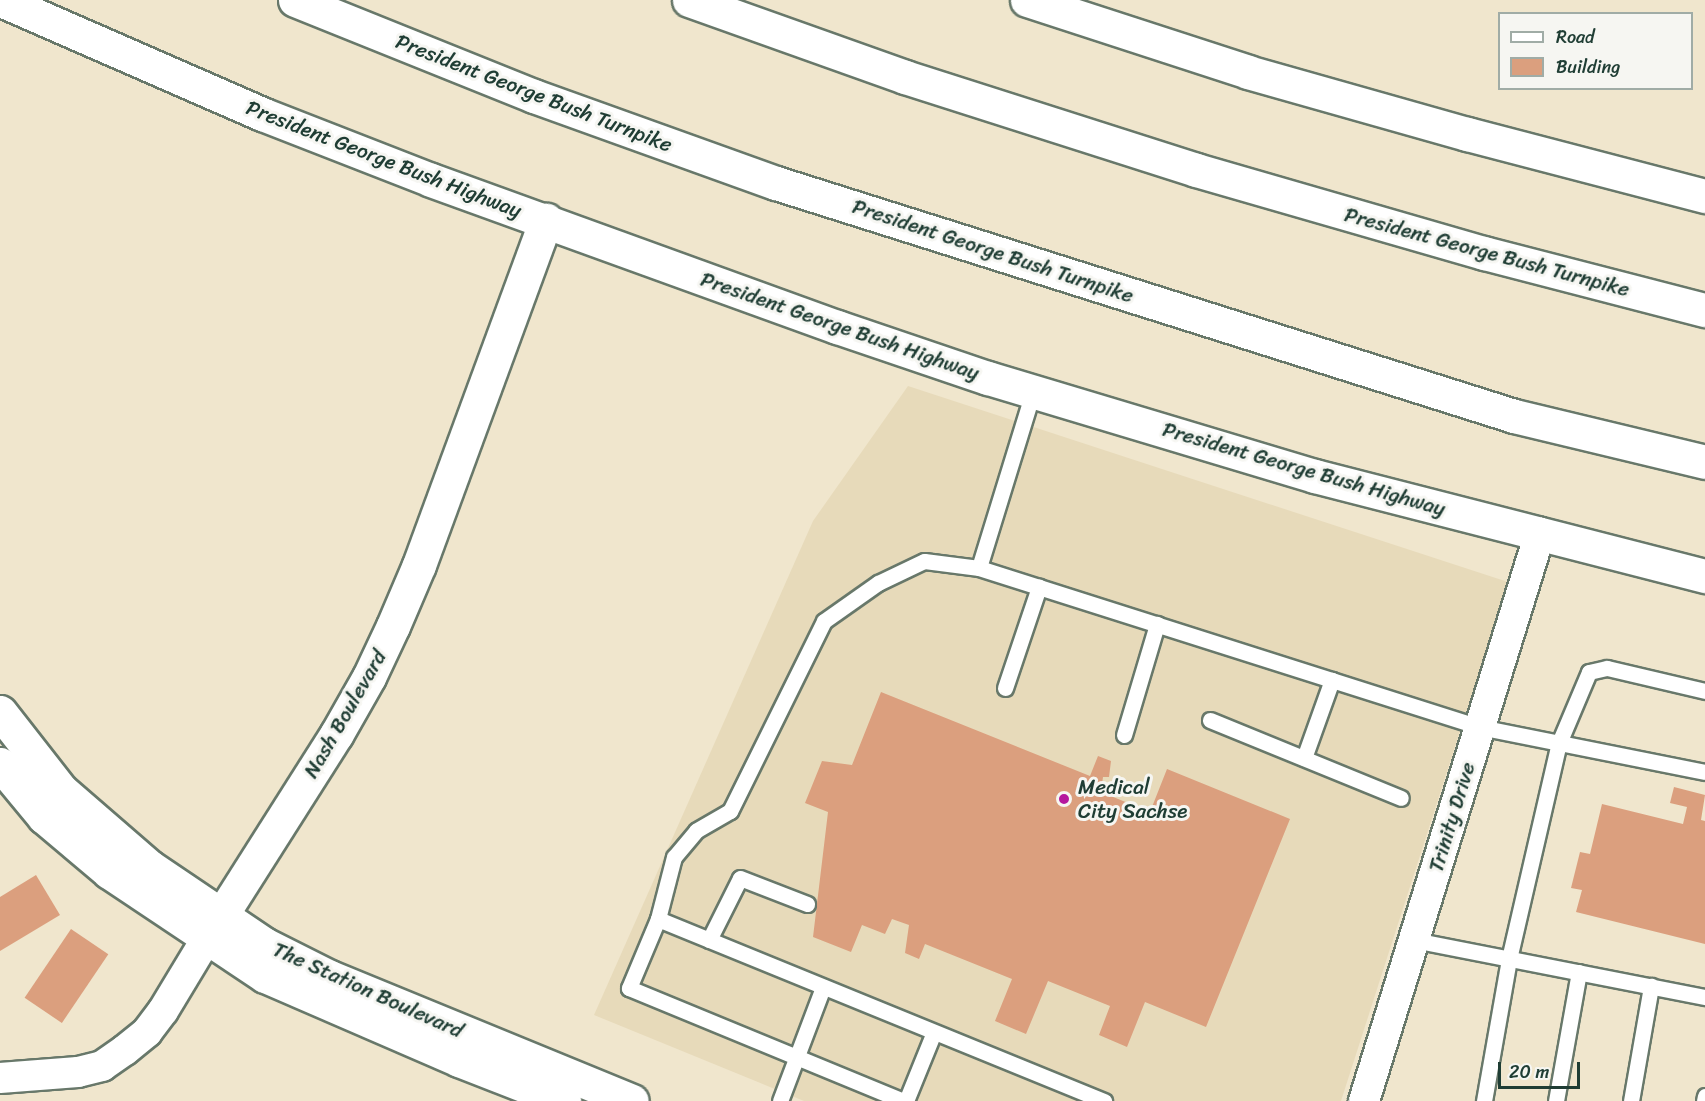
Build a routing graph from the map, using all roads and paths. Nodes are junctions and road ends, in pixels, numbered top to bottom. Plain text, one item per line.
1 (1, 0) edge
2 (295, 0) edge
3 (689, 0) edge
4 (1027, 0) edge
5 (1705, 196) edge
6 (546, 220) junction
7 (1705, 310) edge
8 (1033, 392) junction
9 (1705, 462) edge
10 (1540, 533) junction
11 (979, 568) junction
12 (1705, 576) edge
13 (1039, 587) junction
14 (1157, 624) junction
15 (1332, 680) junction
16 (1005, 688) dead end
17 (1705, 691) edge
18 (0, 712) edge
19 (1210, 720) dead end
20 (1480, 727) junction
21 (1124, 735) dead end
22 (1559, 743) junction
23 (1304, 758) junction
24 (0, 764) edge
25 (1705, 772) edge
26 (1401, 798) dead end
27 (807, 904) dead end
28 (658, 919) junction
29 (214, 927) junction
30 (709, 940) junction
31 (1414, 940) junction
32 (1509, 959) junction
33 (1579, 972) junction
34 (1651, 986) junction
35 (823, 987) junction
36 (1705, 997) edge
37 (934, 1032) junction
38 (797, 1057) junction
39 (0, 1078) edge
40 (1705, 1096) edge
41 (564, 1101) edge
42 (632, 1101) edge
43 (780, 1101) edge
44 (904, 1101) edge
45 (1104, 1101) edge
46 (1364, 1101) edge
47 (1485, 1101) edge
48 (1556, 1101) edge
49 (1631, 1101) edge
50 (1704, 1101) edge

1 - 6 main road, President George Bush Highway
2 - 9 main road, President George Bush Turnpike
3 - 7 main road, President George Bush Turnpike
4 - 5 main road
6 - 8 main road, President George Bush Highway
6 - 29 main road, Nash Boulevard
8 - 10 main road, President George Bush Highway
8 - 11 lane
10 - 12 main road, President George Bush Highway
10 - 20 street, Trinity Drive
11 - 13 lane
11 - 28 lane
13 - 14 lane
13 - 16 lane
14 - 15 lane
14 - 21 lane
15 - 20 lane
15 - 23 lane
17 - 22 lane
18 - 29 main road, The Station Boulevard
19 - 23 lane
20 - 22 lane
20 - 31 street, Trinity Drive
22 - 25 lane
22 - 32 lane
23 - 26 lane
24 - 29 main road, The Station Boulevard
27 - 30 lane
28 - 30 lane
28 - 38 lane
29 - 39 street, Nash Boulevard
29 - 41 main road, The Station Boulevard
29 - 42 main road, The Station Boulevard
30 - 35 lane
31 - 32 lane
31 - 46 street, Trinity Drive
32 - 33 lane
32 - 47 lane
33 - 34 lane
33 - 48 lane
34 - 36 lane
34 - 49 lane
35 - 37 lane
35 - 38 lane
37 - 44 lane
37 - 45 lane
38 - 43 lane
38 - 44 lane
40 - 50 lane

